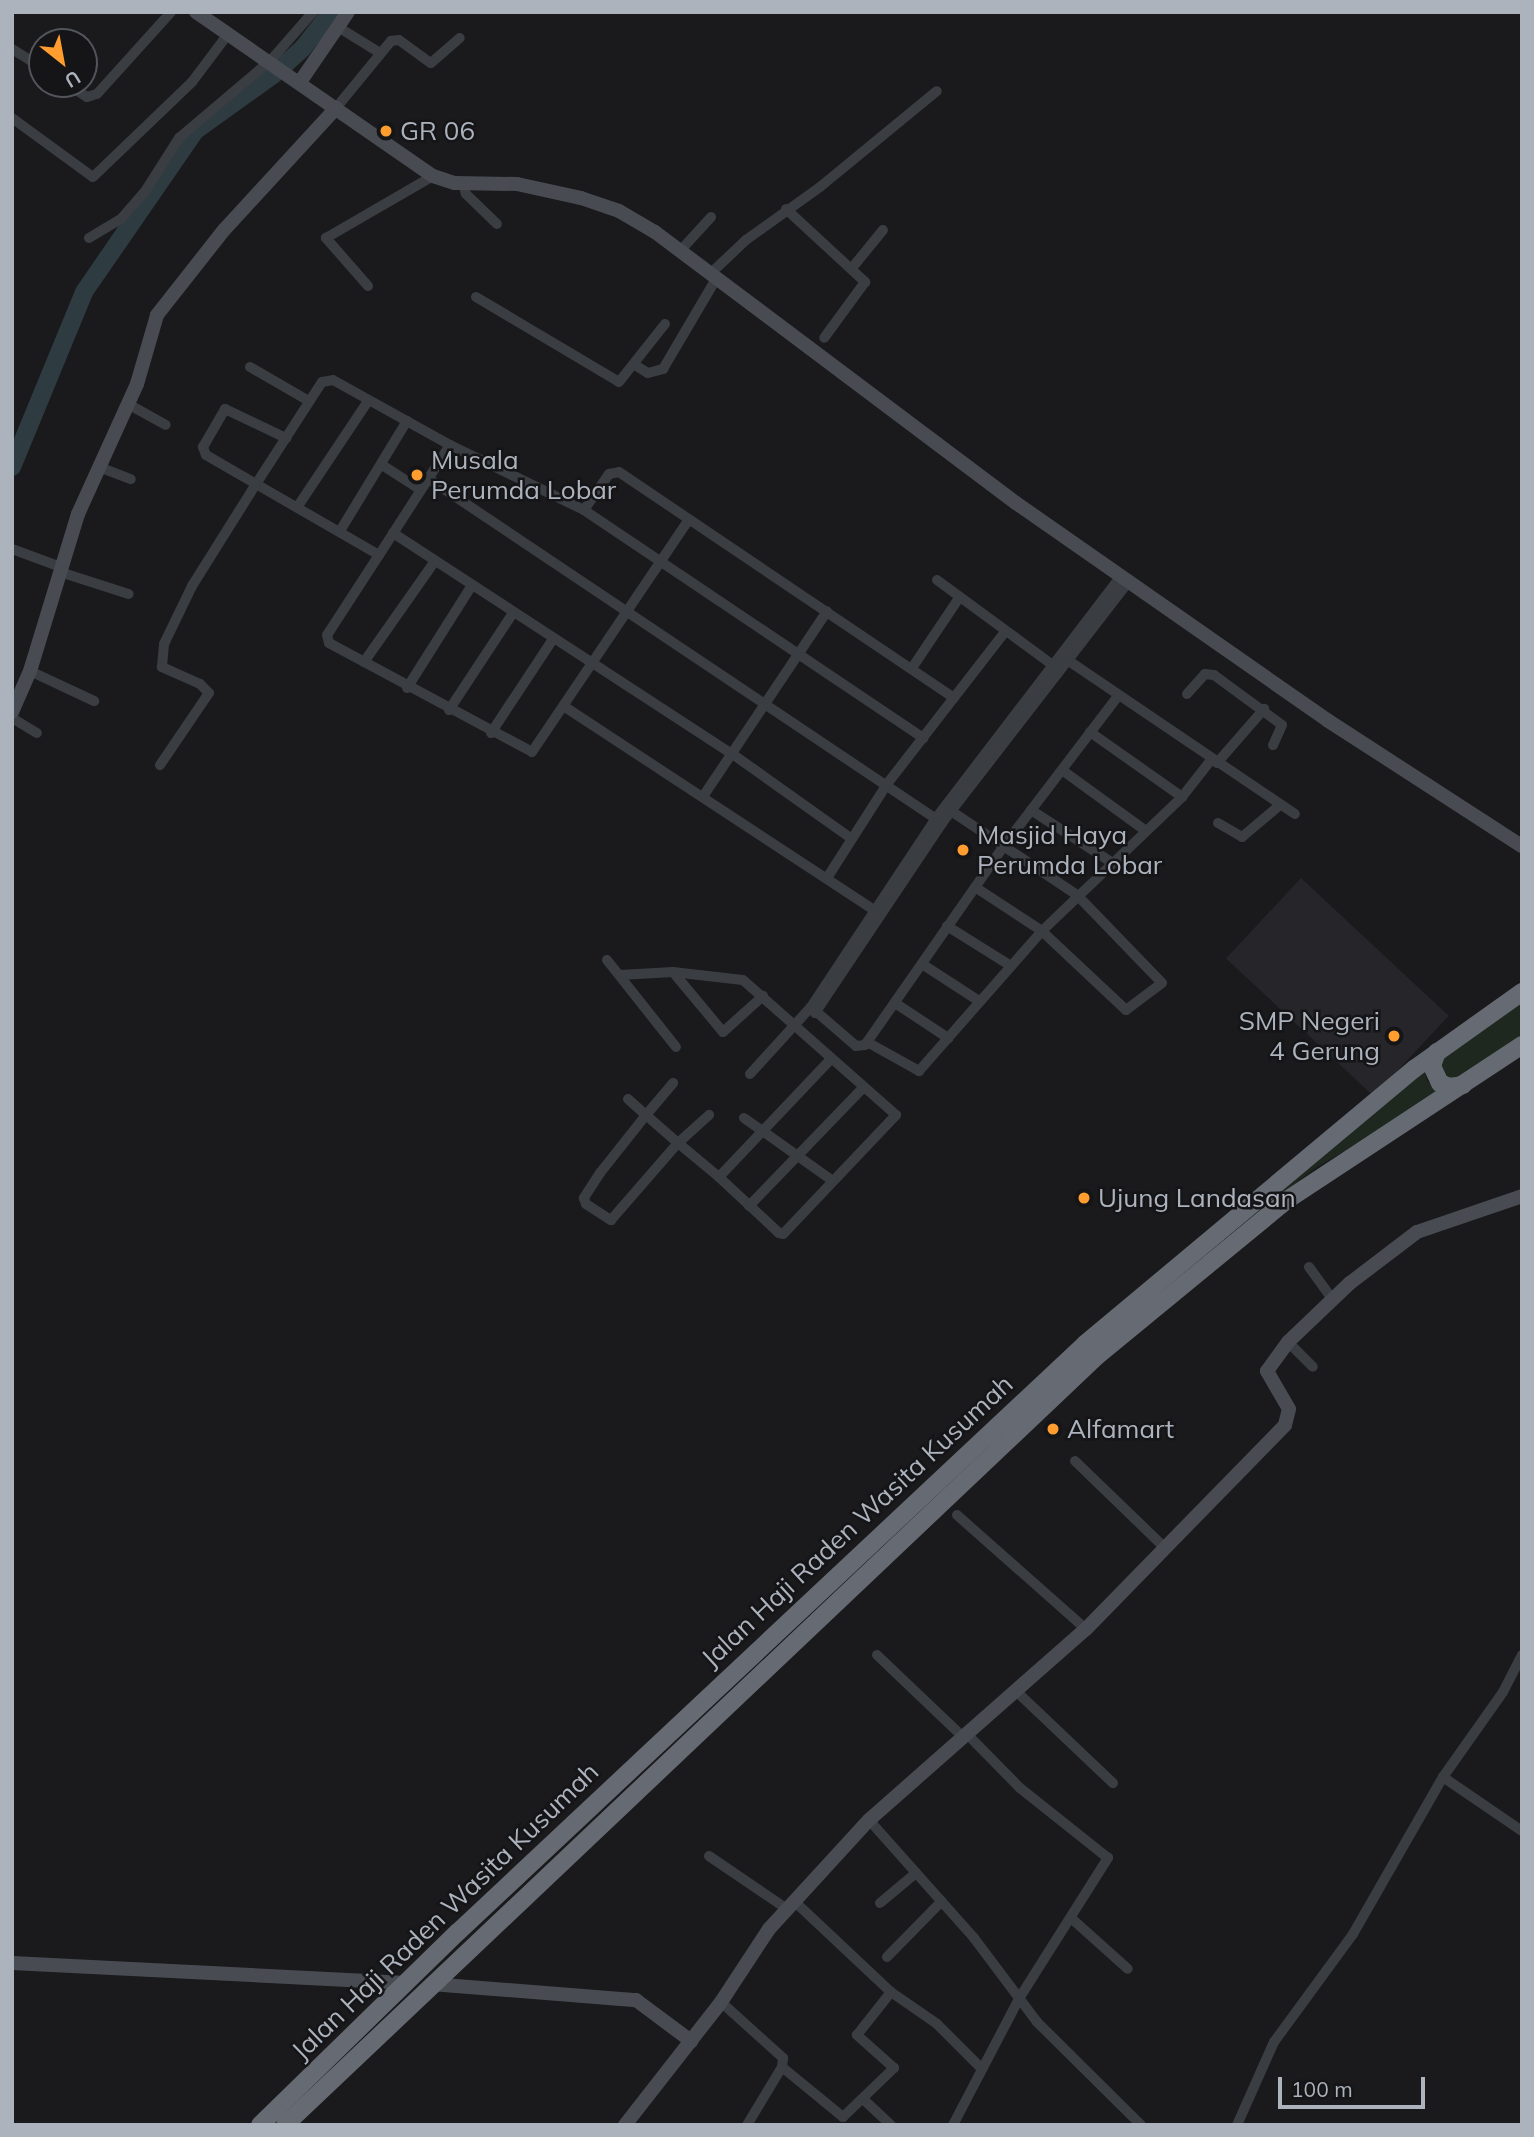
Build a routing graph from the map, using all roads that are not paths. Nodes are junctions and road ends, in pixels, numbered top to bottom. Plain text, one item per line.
1 (171, 12) edge
2 (196, 12) edge
3 (313, 12) edge
4 (348, 12) edge
5 (338, 27) junction
6 (228, 34) junction
7 (460, 38) dead end
8 (12, 49) edge
9 (380, 53) junction
10 (28, 59) edge
11 (273, 62) junction
12 (297, 80) junction
13 (937, 91) dead end
14 (98, 93) edge
15 (340, 111) junction
16 (12, 118) edge
17 (433, 176) junction
18 (463, 183) junction
19 (786, 209) junction
20 (711, 217) dead end
21 (498, 224) dead end
22 (883, 230) dead end
23 (89, 239) dead end
24 (680, 251) junction
25 (852, 268) junction
26 (713, 276) junction
27 (368, 286) dead end
28 (477, 297) dead end
29 (666, 324) dead end
30 (824, 338) dead end
31 (635, 365) junction
32 (250, 366) dead end
33 (309, 401) junction
34 (368, 401) junction
35 (132, 405) junction
36 (407, 421) junction
37 (166, 425) dead end
38 (286, 438) junction
39 (450, 445) junction
40 (382, 465) junction
41 (103, 469) junction
42 (131, 479) dead end
43 (429, 479) junction
44 (256, 484) junction
45 (421, 490) junction
46 (298, 506) junction
47 (584, 510) junction
48 (688, 521) junction
49 (340, 531) junction
50 (393, 533) junction
51 (12, 549) edge
52 (379, 555) junction
53 (662, 560) junction
54 (435, 561) junction
55 (63, 572) junction
56 (1126, 578) junction
57 (937, 580) dead end
58 (472, 585) junction
59 (129, 594) dead end
60 (959, 598) junction
61 (628, 611) junction
62 (827, 611) junction
63 (513, 613) junction
64 (1004, 632) junction
65 (553, 639) junction
66 (797, 655) junction
67 (1064, 658) junction
68 (364, 662) junction
69 (592, 666) junction
70 (912, 668) junction
71 (1057, 668) junction
72 (35, 673) junction
73 (407, 688) junction
74 (1187, 694) dead end
75 (1118, 695) junction
76 (954, 698) junction
77 (94, 701) dead end
78 (765, 704) junction
79 (565, 707) junction
80 (1264, 709) junction
81 (449, 710) junction
82 (12, 715) edge
83 (1090, 732) junction
84 (37, 733) dead end
85 (491, 733) junction
86 (923, 738) junction
87 (1273, 745) dead end
88 (731, 753) junction
89 (1214, 761) junction
90 (160, 765) dead end
91 (1062, 770) junction
92 (887, 784) junction
93 (704, 795) junction
94 (1182, 797) junction
95 (1280, 805) junction
96 (1031, 810) junction
97 (951, 811) junction
98 (1295, 814) dead end
99 (939, 820) junction
100 (1218, 823) dead end
101 (1146, 831) junction
102 (852, 839) junction
103 (1522, 846) edge
104 (1003, 847) junction
105 (1111, 862) junction
106 (827, 878) junction
107 (975, 887) junction
108 (1077, 895) junction
109 (878, 913) junction
110 (947, 926) junction
111 (1042, 930) junction
112 (607, 960) dead end
113 (922, 964) junction
114 (1011, 967) junction
115 (673, 972) junction
116 (620, 975) junction
117 (1522, 992) edge
118 (763, 996) junction
119 (979, 1001) junction
120 (895, 1003) junction
121 (814, 1009) junction
122 (798, 1028) junction
123 (948, 1038) junction
124 (867, 1042) junction
125 (1522, 1045) edge
126 (676, 1047) dead end
127 (1437, 1052) junction
128 (831, 1059) junction
129 (750, 1074) dead end
130 (673, 1083) dead end
131 (1467, 1084) junction
132 (864, 1087) junction
133 (628, 1099) dead end
134 (646, 1115) junction
135 (709, 1115) dead end
136 (744, 1118) dead end
137 (764, 1131) junction
138 (678, 1143) junction
139 (798, 1157) junction
140 (719, 1177) junction
141 (833, 1181) junction
142 (1522, 1196) edge
143 (749, 1206) junction
144 (1309, 1267) dead end
145 (1332, 1299) junction
146 (1288, 1342) junction
147 (1091, 1350) junction
148 (1312, 1367) dead end
149 (1075, 1461) dead end
150 (957, 1515) dead end
151 (1164, 1547) junction
152 (1086, 1629) junction
153 (877, 1655) dead end
154 (1522, 1655) edge
155 (1018, 1693) junction
156 (965, 1735) junction
157 (1443, 1777) junction
158 (1113, 1783) dead end
159 (869, 1820) junction
160 (1522, 1831) edge
161 (709, 1857) dead end
162 (916, 1872) junction
163 (942, 1901) junction
164 (880, 1903) dead end
165 (791, 1905) junction
166 (1071, 1918) junction
167 (458, 1932) junction
168 (471, 1945) junction
169 (887, 1957) dead end
170 (12, 1963) edge
171 (1128, 1969) dead end
172 (405, 1983) junction
173 (431, 1983) junction
174 (891, 1992) junction
175 (1020, 1997) junction
176 (721, 2002) junction
177 (691, 2041) junction
178 (782, 2067) junction
179 (980, 2067) junction
180 (863, 2099) junction
181 (260, 2125) edge
182 (285, 2125) edge
183 (625, 2125) edge
184 (747, 2125) edge
185 (891, 2125) edge
186 (953, 2125) edge
187 (1141, 2125) edge
188 (1237, 2125) edge

1 - 14 street
2 - 6 street
3 - 11 street
4 - 5 street
5 - 9 street
5 - 12 street
6 - 11 street
6 - 16 street
7 - 9 street
8 - 10 street
9 - 15 street
11 - 12 street
11 - 23 street
12 - 15 street
13 - 19 street
15 - 17 street
15 - 35 street
17 - 18 street
17 - 27 street
18 - 21 street
18 - 24 street
19 - 25 street
19 - 26 street
20 - 24 street
22 - 25 street
24 - 26 street
25 - 30 street
26 - 31 street
26 - 56 street
28 - 31 street
29 - 31 street
32 - 33 street
33 - 34 street
33 - 38 street
34 - 36 street
34 - 46 street
35 - 37 street
35 - 41 street
36 - 39 street
36 - 40 street
38 - 44 street
38 - 44 street
39 - 43 street
39 - 47 street
40 - 45 street
40 - 49 street
41 - 42 street
41 - 55 street
43 - 45 street
43 - 61 street
44 - 46 street
44 - 90 street
45 - 50 street
46 - 49 street
47 - 48 street
47 - 53 street
48 - 53 street
48 - 62 street
49 - 52 street
50 - 52 street
50 - 54 street
51 - 55 street
52 - 68 street
53 - 61 street
53 - 66 street
54 - 58 street
54 - 68 street
55 - 59 street
55 - 72 street
56 - 67 street
56 - 103 street
57 - 60 street
58 - 63 street
58 - 73 street
60 - 64 street
60 - 70 street
61 - 69 street
61 - 78 street
62 - 66 street
62 - 70 street
63 - 65 street
63 - 81 street
64 - 71 street
64 - 76 street
65 - 69 street
65 - 85 street
66 - 78 street
66 - 86 street
67 - 71 street
67 - 75 street
68 - 73 street
69 - 79 street
69 - 88 street
70 - 76 street
71 - 97 street
71 - 99 street
72 - 77 street
72 - 82 street
73 - 81 street
74 - 80 street
75 - 83 street
75 - 89 street
76 - 86 street
78 - 88 street
78 - 92 street
79 - 85 street
79 - 93 street
80 - 87 street
80 - 89 street
81 - 85 street
82 - 84 street
83 - 91 street
83 - 94 street
86 - 92 street
88 - 93 street
88 - 102 street
89 - 94 street
89 - 95 street
91 - 96 street
91 - 101 street
92 - 99 street
92 - 102 street
93 - 106 street
94 - 101 street
95 - 98 street
95 - 100 street
96 - 104 street
96 - 105 street
97 - 99 street
97 - 104 street
99 - 109 street
101 - 105 street
102 - 106 street
104 - 107 street
104 - 108 street
105 - 108 street
106 - 109 street
107 - 110 street
107 - 111 street
108 - 111 street
108 - 111 street
109 - 121 street
110 - 113 street
110 - 114 street
111 - 114 street
112 - 116 street
113 - 119 street
113 - 120 street
114 - 119 street
115 - 116 street
115 - 118 street
115 - 118 street
116 - 126 street
117 - 127 highway, Jalan Haji Raden Wasita Kusumah
118 - 122 street
119 - 123 street
120 - 123 street
120 - 124 street
121 - 122 street
121 - 124 street
122 - 128 street
122 - 129 street
123 - 124 street
125 - 131 highway, Jalan Haji Raden Wasita Kusumah
127 - 131 highway
127 - 147 highway, Jalan Haji Raden Wasita Kusumah
128 - 132 street
128 - 137 street
130 - 134 street
131 - 147 highway, Jalan Haji Raden Wasita Kusumah
132 - 139 street
132 - 141 street
133 - 134 street
134 - 138 street
134 - 138 street
135 - 138 street
136 - 137 street
137 - 139 street
137 - 140 street
138 - 140 street
139 - 141 street
139 - 143 street
140 - 143 street
141 - 143 street
142 - 145 street
144 - 145 street
145 - 146 street
146 - 148 street
146 - 151 street
147 - 167 highway, Jalan Haji Raden Wasita Kusumah
147 - 168 highway, Jalan Haji Raden Wasita Kusumah
149 - 151 street
150 - 152 street
151 - 152 street
152 - 155 street
153 - 156 street
154 - 157 street
155 - 156 street
155 - 158 street
156 - 159 street
156 - 166 street
157 - 160 street
157 - 188 street
159 - 162 street
159 - 165 street
161 - 165 street
162 - 163 street
162 - 164 street
163 - 169 street
163 - 175 street
165 - 174 street
165 - 176 street
166 - 171 street
166 - 175 street
167 - 168 highway
167 - 172 highway, Jalan Haji Raden Wasita Kusumah
168 - 173 highway, Jalan Haji Raden Wasita Kusumah
170 - 172 street
172 - 181 highway, Jalan Haji Raden Wasita Kusumah
173 - 177 street
173 - 182 highway, Jalan Haji Raden Wasita Kusumah
174 - 179 street
174 - 180 street
175 - 179 street
175 - 187 street
176 - 177 street
176 - 178 street
177 - 183 street
178 - 180 street
178 - 184 street
179 - 186 street
180 - 185 street

